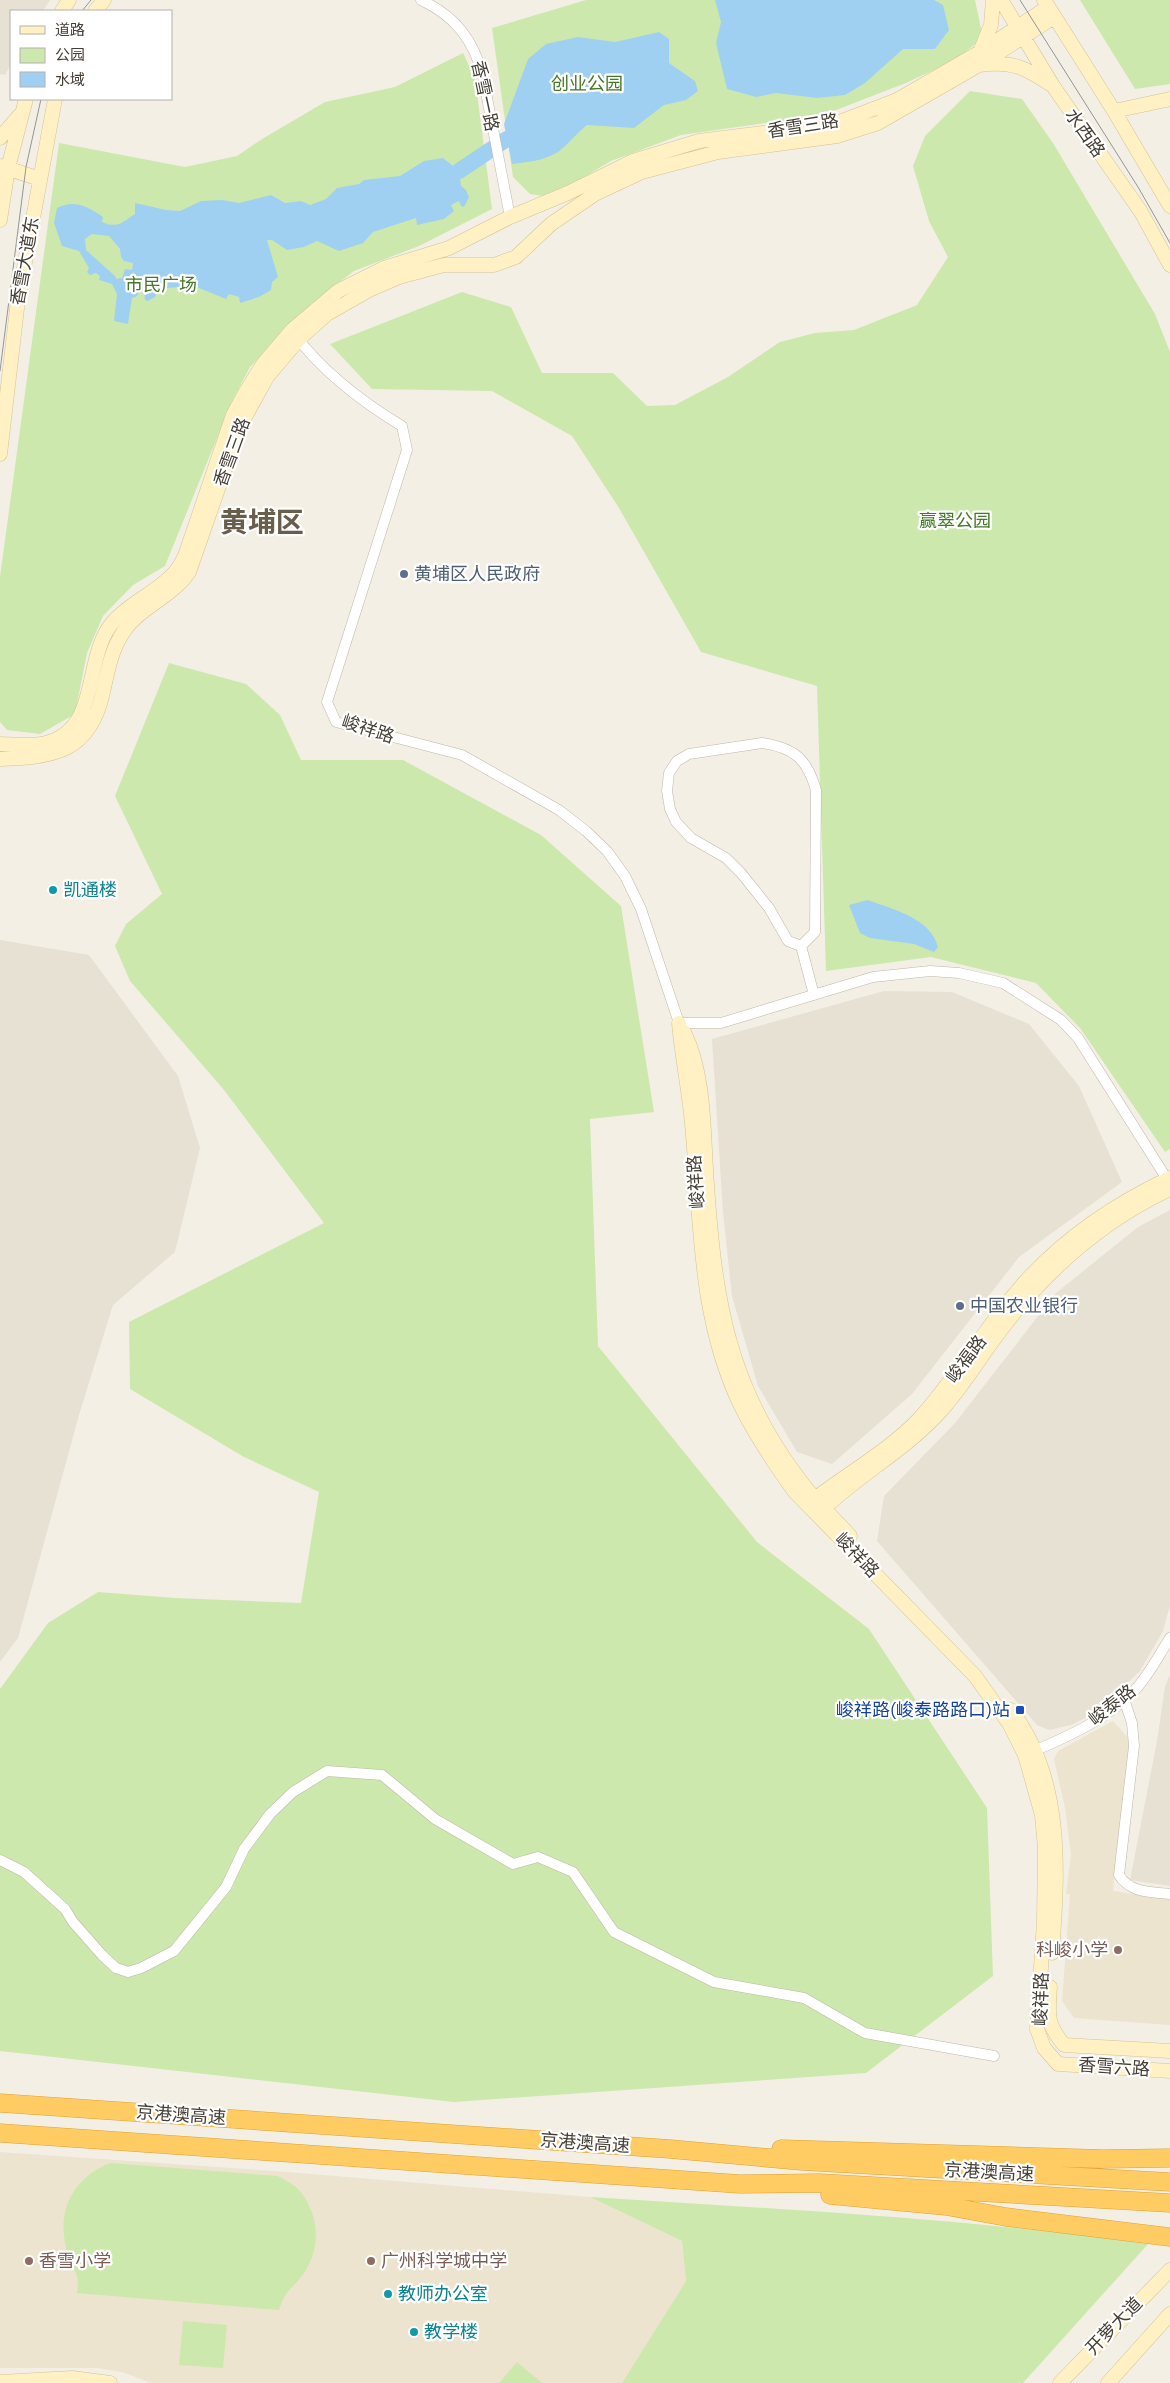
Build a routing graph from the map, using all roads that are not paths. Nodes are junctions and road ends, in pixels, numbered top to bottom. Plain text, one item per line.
1 (104, 0) edge
2 (421, 0) edge
3 (993, 0) edge
4 (1001, 0) edge
5 (1048, 8) edge
6 (96, 10) edge
7 (1021, 32) junction
8 (980, 59) junction
9 (1053, 86) junction
10 (1170, 99) edge
11 (55, 100) edge
12 (24, 105) edge
13 (1114, 111) junction
14 (0, 138) edge
15 (4, 172) edge
16 (40, 179) junction
17 (1170, 206) edge
18 (510, 217) junction
19 (0, 220) edge
20 (1170, 265) edge
21 (295, 334) junction
22 (0, 454) edge
23 (0, 744) edge
24 (0, 759) edge
25 (801, 946) junction
26 (814, 995) junction
27 (679, 1023) junction
28 (1169, 1182) edge
29 (816, 1506) junction
30 (1170, 1638) edge
31 (1124, 1699) junction
32 (1030, 1753) junction
33 (0, 1860) edge
34 (1170, 1894) edge
35 (1064, 2045) joint
36 (1170, 2051) edge
37 (994, 2056) dead end
38 (1058, 2064) joint
39 (1170, 2071) edge
40 (0, 2103) edge
41 (0, 2133) edge
42 (670, 2149) junction
43 (1170, 2158) edge
44 (1170, 2182) edge
45 (740, 2184) junction
46 (1163, 2202) edge
47 (1170, 2237) edge
48 (1170, 2270) edge
49 (1170, 2314) edge
50 (0, 2382) edge
51 (110, 2383) edge
52 (1060, 2383) edge
53 (1108, 2383) edge

1 - 6 street
2 - 18 street, 香雪一路
3 - 8 street
4 - 7 street, 水西路
5 - 7 street, 香雪三路
5 - 13 street, 水西路
7 - 8 street, 香雪三路
7 - 9 street, 水西路
8 - 9 street
8 - 18 street, 香雪三路
8 - 21 street, 香雪三路
9 - 20 street, 水西路
10 - 13 street
11 - 16 street, 香雪大道东
12 - 14 street
12 - 15 street, 香雪大道东
13 - 17 street, 水西路
15 - 16 street
15 - 19 street, 香雪大道东
16 - 22 street, 香雪大道东
18 - 21 street, 香雪三路
21 - 23 street, 香雪三路
21 - 24 street, 香雪三路
21 - 27 street, 峻祥路
25 - 25 street
25 - 26 street
26 - 27 street
26 - 28 street
27 - 29 street, 峻祥路
28 - 29 street, 峻福路
29 - 32 street, 峻祥路
30 - 31 street, 峻泰路
31 - 32 street, 峻泰路
31 - 34 street
32 - 35 street, 峻祥路
32 - 38 street, 峻祥路
33 - 37 street
35 - 36 street, 香雪六路
38 - 39 street, 香雪六路
40 - 42 highway, 京港澳高速
41 - 45 highway, 京港澳高速
42 - 43 highway
42 - 44 highway, 京港澳高速
45 - 46 highway, 京港澳高速
45 - 47 highway
48 - 52 street, 开萝大道
49 - 53 street, 开萝大道
50 - 51 street

